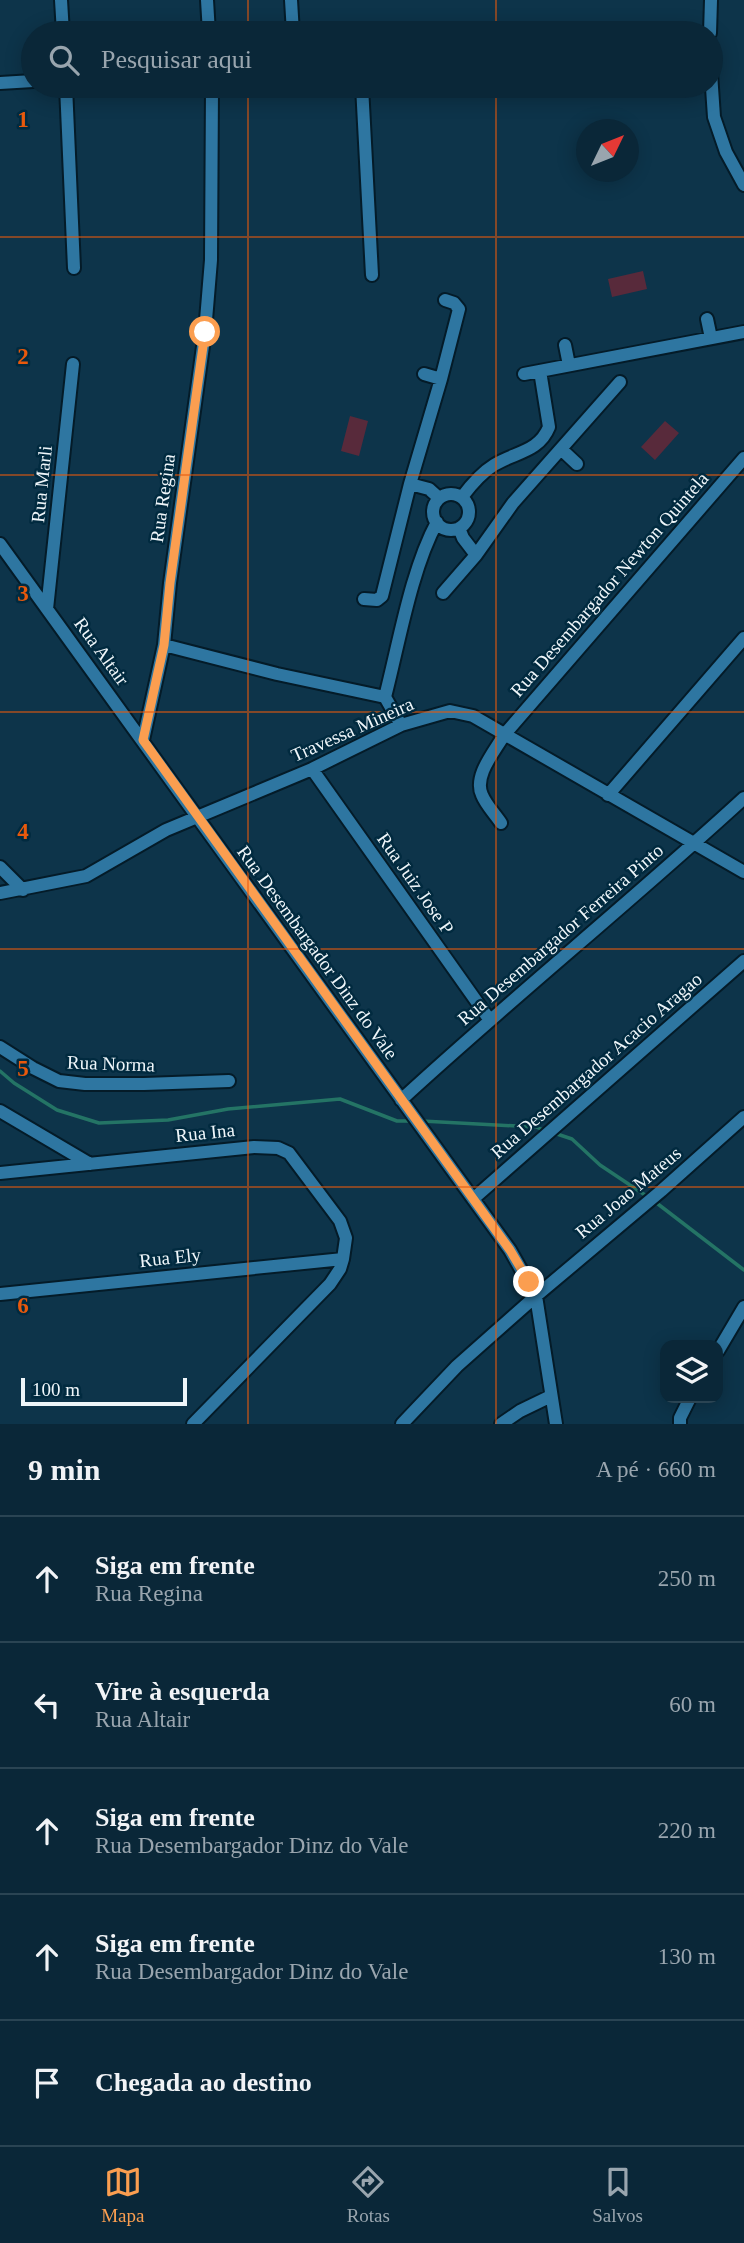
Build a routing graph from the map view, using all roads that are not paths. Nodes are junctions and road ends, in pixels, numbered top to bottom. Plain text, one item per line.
1 (61, 0) edge
2 (207, 0) edge
3 (291, 0) edge
4 (711, 0) edge
5 (62, 21) edge
6 (208, 21) edge
7 (292, 21) edge
8 (710, 21) edge
9 (21, 82) edge
10 (0, 83) edge
11 (67, 98) edge
12 (212, 98) edge
13 (363, 98) edge
14 (713, 98) edge
15 (744, 184) edge
16 (74, 268) dead end
17 (372, 275) dead end
18 (445, 300) dead end
19 (707, 319) dead end
20 (744, 332) edge
21 (711, 338) junction
22 (565, 345) dead end
23 (73, 363) dead end
24 (569, 365) junction
25 (540, 371) junction
26 (424, 374) dead end
27 (524, 374) dead end
28 (441, 379) junction
29 (620, 382) dead end
30 (561, 449) junction
31 (744, 458) edge
32 (577, 464) dead end
33 (410, 484) junction
34 (461, 497) junction
35 (439, 498) junction
36 (437, 522) junction
37 (459, 528) junction
38 (0, 544) edge
39 (476, 555) junction
40 (443, 593) dead end
41 (364, 599) dead end
42 (47, 609) junction
43 (744, 638) edge
44 (164, 645) junction
45 (385, 697) junction
46 (401, 725) junction
47 (504, 735) junction
48 (143, 740) junction
49 (312, 769) junction
50 (608, 795) junction
51 (744, 797) edge
52 (196, 816) junction
53 (501, 823) dead end
54 (695, 843) junction
55 (0, 867) edge
56 (744, 872) edge
57 (23, 890) junction
58 (0, 893) edge
59 (744, 961) edge
60 (489, 1019) junction
61 (0, 1047) edge
62 (229, 1081) dead end
63 (404, 1105) junction
64 (0, 1111) edge
65 (744, 1117) edge
66 (90, 1164) junction
67 (0, 1173) edge
68 (473, 1199) junction
69 (343, 1259) junction
70 (0, 1294) edge
71 (536, 1296) junction
72 (744, 1307) edge
73 (723, 1343) edge
74 (551, 1396) junction
75 (688, 1403) edge
76 (193, 1424) edge
77 (402, 1424) edge
78 (501, 1424) edge
79 (556, 1424) edge
80 (680, 1424) edge

1 - 5 street
2 - 6 street
3 - 7 street
4 - 8 street
9 - 10 street
11 - 16 street
12 - 44 street, Rua Regina
13 - 17 street
14 - 15 street
18 - 28 street
19 - 21 street
20 - 21 street
21 - 24 street
22 - 24 street
23 - 42 street, Rua Marli
24 - 25 street
25 - 27 street
25 - 34 street
26 - 28 street
28 - 33 street
29 - 30 street
30 - 32 street
30 - 39 street
31 - 47 street, Rua Desembargador Newton Quintela
33 - 35 street
33 - 41 street
34 - 35 street
34 - 37 street
35 - 36 street
36 - 37 street
36 - 45 street
37 - 39 street
38 - 42 street, Rua Altair
39 - 40 street
42 - 48 street, Rua Altair
43 - 50 street
44 - 45 street
44 - 48 street, Rua Regina
45 - 46 street
46 - 47 street, Travessa Mineira
46 - 49 street, Travessa Mineira
47 - 50 street, Travessa Mineira
47 - 53 street, Rua Desembargador Newton Quintela
48 - 52 street, Rua Altair
49 - 52 street, Travessa Mineira
49 - 60 street, Rua Juiz Jose P
50 - 54 street, Travessa Mineira
51 - 54 street, Rua Desembargador Ferreira Pinto
52 - 57 street, Travessa Mineira
52 - 63 street, Rua Desembargador Dinz do Vale
54 - 56 street, Travessa Mineira
54 - 60 street, Rua Desembargador Ferreira Pinto
55 - 57 street
57 - 58 street, Travessa Mineira
59 - 68 street, Rua Desembargador Acacio Aragao
60 - 63 street, Rua Desembargador Ferreira Pinto
61 - 62 street, Rua Norma
63 - 68 street, Rua Desembargador Dinz do Vale
64 - 66 street
65 - 71 street, Rua Joao Mateus
66 - 67 street, Rua Ina
66 - 69 street, Rua Ina
68 - 71 street
69 - 70 street, Rua Ely
69 - 76 street
71 - 74 street
71 - 77 street, Rua Joao Mateus
72 - 73 street
74 - 78 street
74 - 79 street
75 - 80 street

